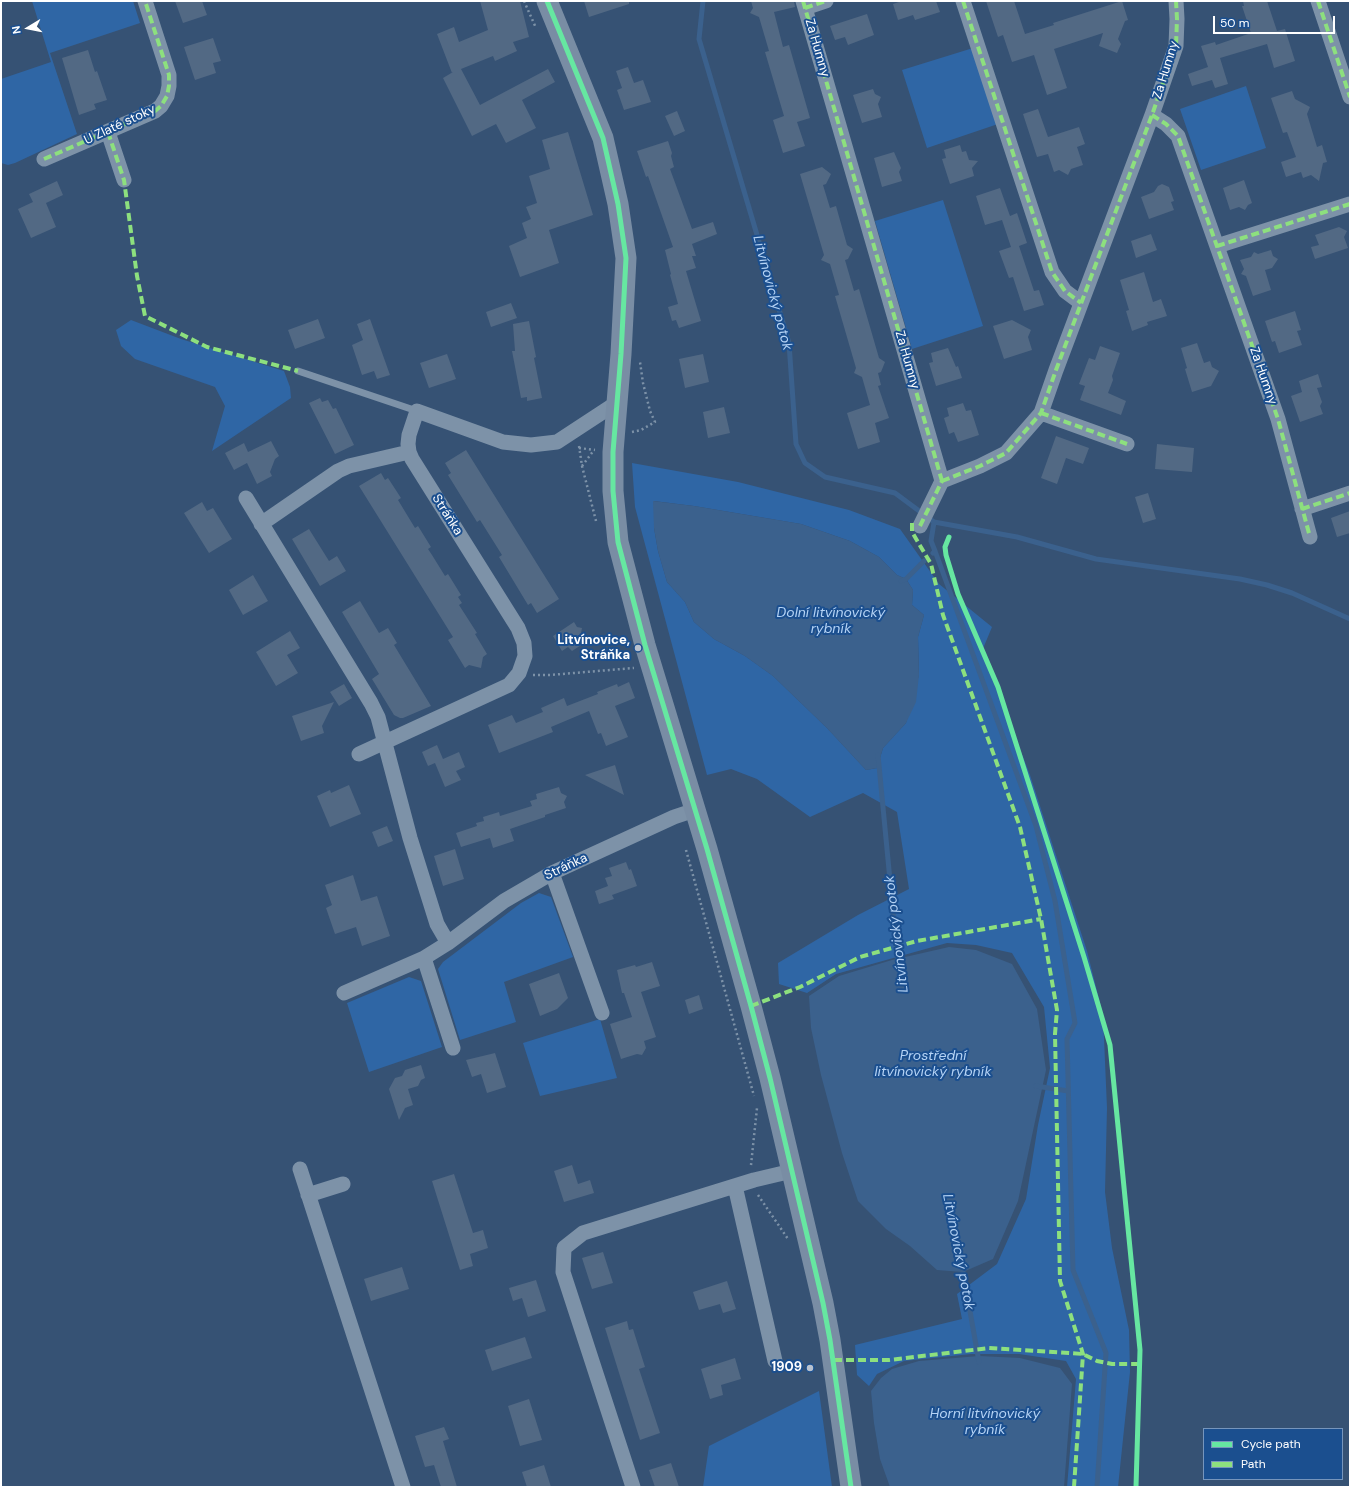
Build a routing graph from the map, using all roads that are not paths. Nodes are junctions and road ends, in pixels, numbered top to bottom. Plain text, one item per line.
1 (145, 1) edge
2 (547, 1) edge
3 (826, 1) edge
4 (963, 1) edge
5 (1176, 1) edge
6 (1318, 1) edge
7 (804, 4) edge
8 (1350, 97) edge
9 (1152, 115) junction
10 (108, 132) junction
11 (44, 159) dead end
12 (124, 180) dead end
13 (1350, 204) edge
14 (1217, 246) junction
15 (1081, 304) junction
16 (298, 371) dead end
17 (618, 402) junction
18 (417, 411) junction
19 (1041, 413) junction
20 (1127, 444) dead end
21 (409, 452) junction
22 (942, 481) junction
23 (1350, 493) edge
24 (246, 498) dead end
25 (1302, 508) junction
26 (261, 524) junction
27 (920, 526) dead end
28 (1310, 537) dead end
29 (385, 742) junction
30 (359, 754) dead end
31 (695, 810) junction
32 (552, 873) junction
33 (448, 943) junction
34 (424, 958) junction
35 (344, 993) dead end
36 (602, 1013) dead end
37 (453, 1048) dead end
38 (300, 1169) dead end
39 (792, 1171) junction
40 (343, 1184) dead end
41 (735, 1186) junction
42 (308, 1195) junction
43 (775, 1361) dead end
44 (403, 1487) edge
45 (633, 1487) edge
46 (851, 1487) edge

1 - 10 street, U Zlaté stoky
2 - 17 street
3 - 7 street, Za Humny
4 - 15 street
5 - 9 street, Za Humny
6 - 8 street
7 - 22 street, Za Humny
9 - 14 street, Za Humny
9 - 15 street, Za Humny
10 - 11 street, U Zlaté stoky
10 - 12 street
13 - 14 street
14 - 25 street, Za Humny
15 - 19 street, Za Humny
16 - 18 lane
17 - 18 street
17 - 31 street
18 - 21 street
19 - 20 street
19 - 22 street, Za Humny
21 - 26 street
21 - 29 street, Stráňka
22 - 27 street
23 - 25 street
24 - 26 street
25 - 28 street, Za Humny
26 - 29 street
29 - 30 street, Stráňka
29 - 33 street
31 - 32 street, Stráňka
31 - 39 street
32 - 33 street, Stráňka
32 - 36 street
33 - 34 street, Stráňka
34 - 35 street, Stráňka
34 - 37 street
38 - 42 street
39 - 41 street
39 - 46 street
40 - 42 street
41 - 43 street
41 - 45 street
42 - 44 street

